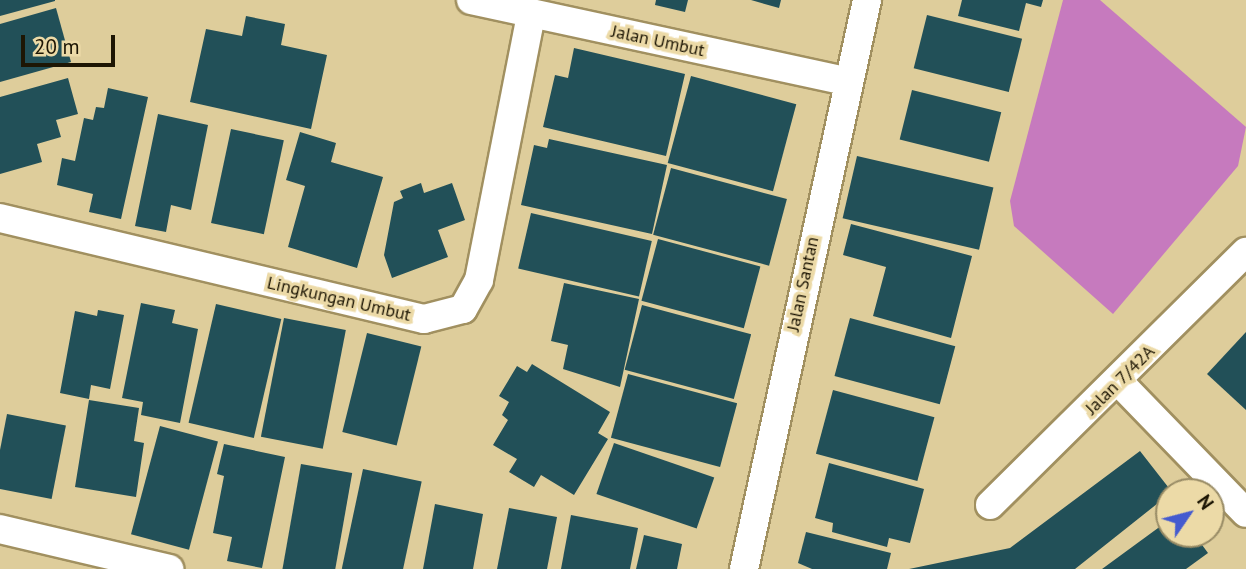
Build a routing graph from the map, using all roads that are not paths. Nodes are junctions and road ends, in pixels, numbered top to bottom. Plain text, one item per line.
1 (471, 0) edge
2 (867, 0) edge
3 (531, 14) junction
4 (846, 81) junction
5 (0, 218) edge
6 (1246, 252) edge
7 (1119, 382) junction
8 (990, 505) dead end
9 (1246, 513) edge
10 (0, 529) edge
11 (169, 569) edge
12 (744, 569) edge

1 - 3 street, Jalan Umbut
2 - 4 street, Jalan Santan
3 - 4 street, Jalan Umbut
3 - 5 street, Lingkungan Umbut
4 - 12 street, Jalan Santan
6 - 7 street, Jalan 7/42A
7 - 8 street, Jalan 7/42A
7 - 9 street
10 - 11 street

